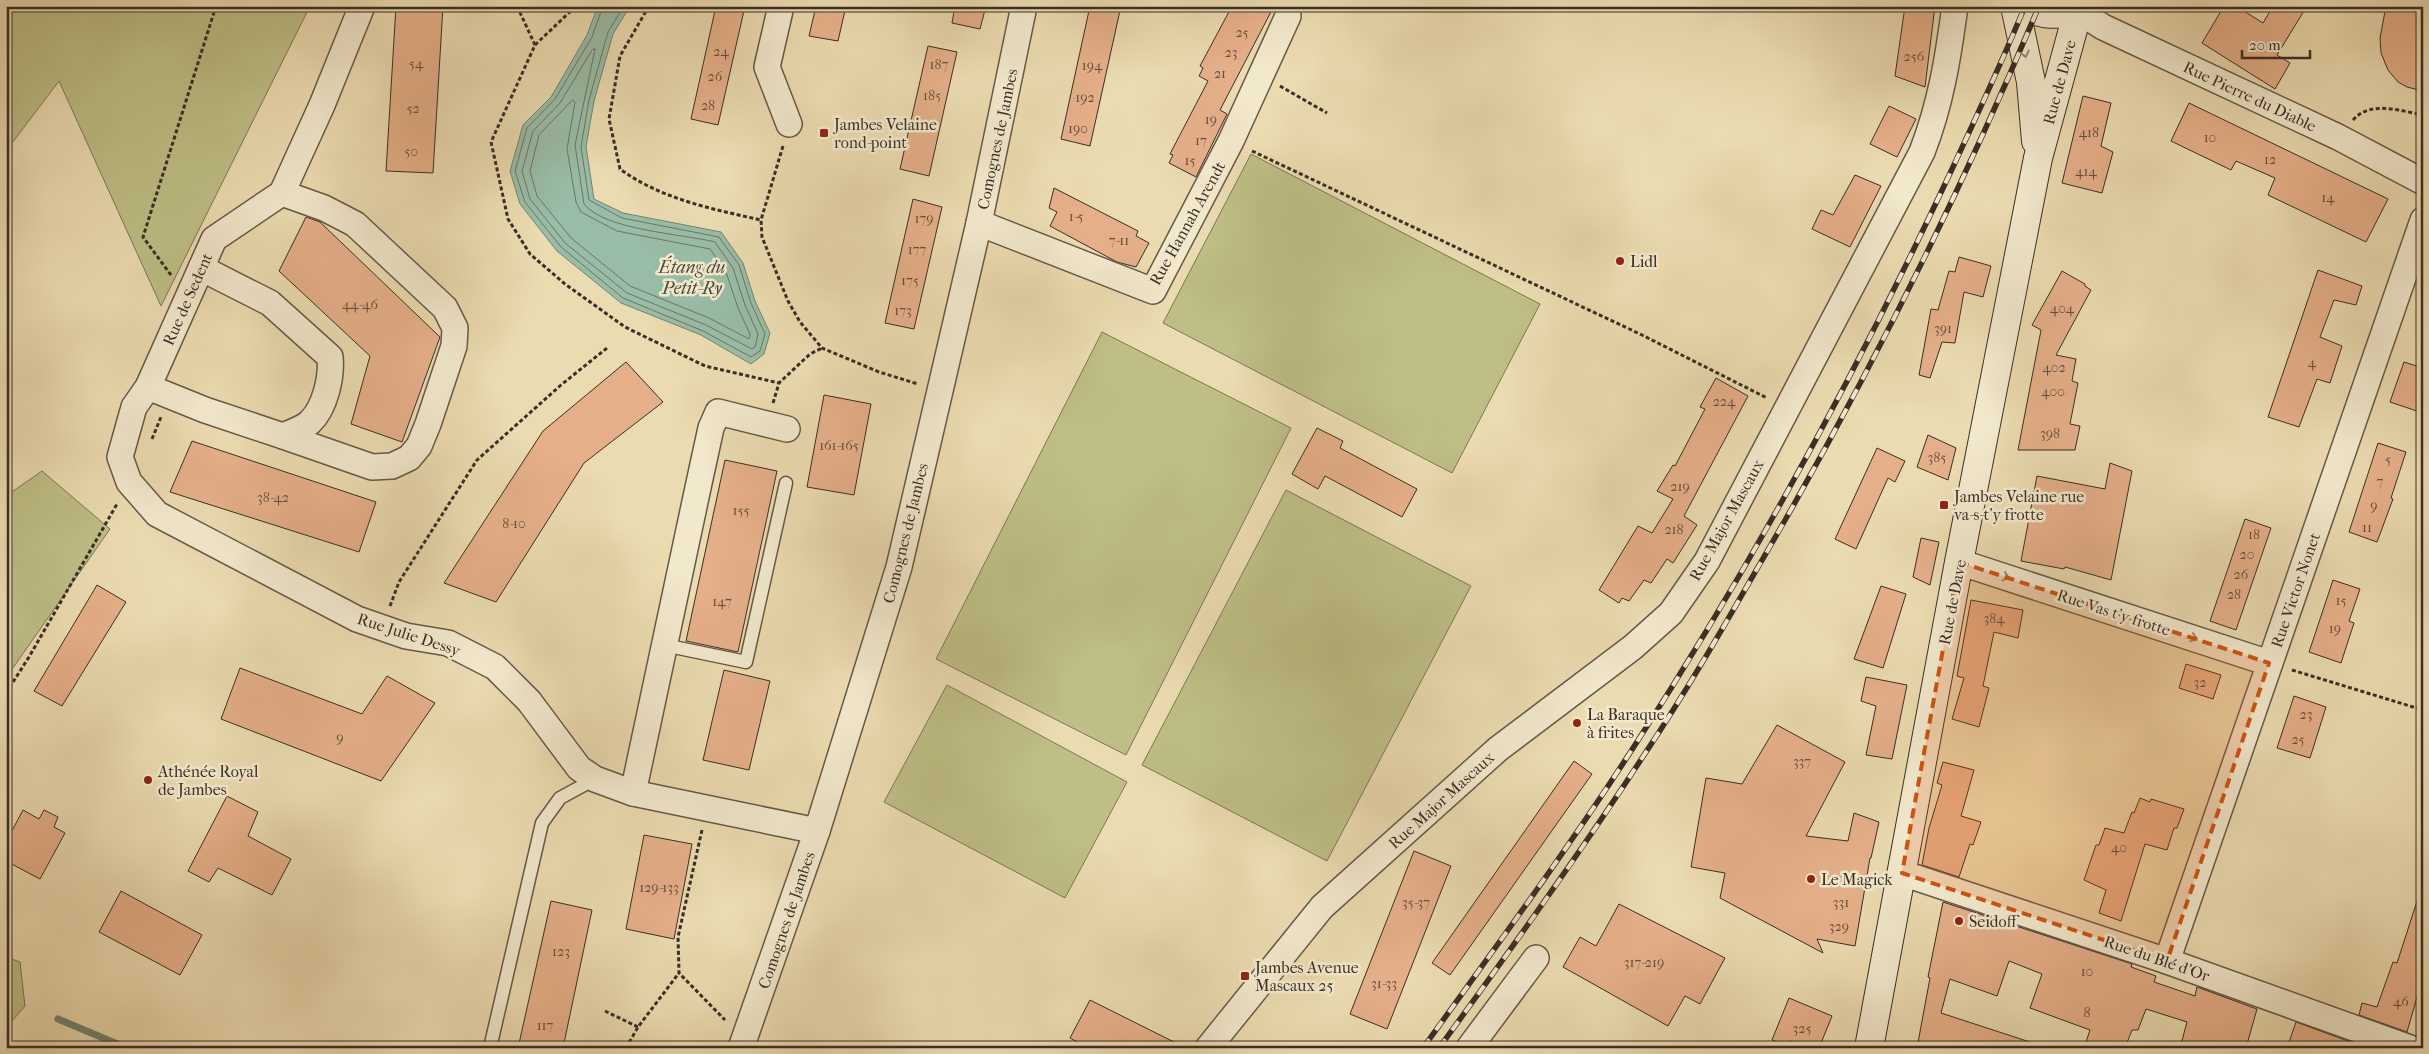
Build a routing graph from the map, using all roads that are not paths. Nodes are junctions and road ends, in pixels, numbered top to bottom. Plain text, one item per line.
1 (362, 6) edge
2 (781, 6) edge
3 (1024, 6) edge
4 (1955, 6) edge
5 (2015, 6) edge
6 (2024, 6) edge
7 (2078, 8) edge
8 (1288, 16) dead end
9 (789, 124) road end
10 (2038, 158) junction
11 (2423, 182) edge
12 (282, 193) junction
13 (2423, 220) edge
14 (979, 223) junction
15 (201, 268) junction
16 (148, 387) junction
17 (777, 426) road end
18 (282, 436) junction
19 (129, 482) joint
20 (786, 483) dead end
21 (1959, 562) junction
22 (664, 645) junction
23 (2270, 663) junction
24 (595, 779) junction
25 (634, 793) junction
26 (817, 831) junction
27 (1902, 873) junction
28 (1536, 958) dead end
29 (2167, 961) junction
30 (743, 1044) edge
31 (490, 1048) edge
32 (1208, 1048) edge
33 (1469, 1048) edge
34 (1869, 1048) edge
35 (2410, 1048) edge

1 - 12 street
2 - 9 street
3 - 14 street, Comognes de Jambes
4 - 32 street, Rue Major Mascaux
5 -> 10 main road, Rue de Dave
6 - 7 main road
7 - 10 main road, Rue de Dave
7 - 11 street, Rue Pierre du Diable
8 - 14 street, Rue Hannah Arendt
10 - 21 main road, Rue de Dave
12 - 15 street, Rue de Sedent
12 - 18 street
13 - 23 street, Rue Victor Nonet
14 - 26 street, Comognes de Jambes
15 - 16 street, Rue de Sedent
15 - 18 street
16 - 18 street
16 - 19 street, Rue de Sedent
17 - 22 street
19 - 24 street, Rue Julie Dessy
20 - 22 lane
21 -> 23 street, Rue Vas t'y frotte
21 - 27 main road, Rue de Dave
22 - 25 street
23 - 29 street, Rue Victor Nonet
24 - 25 street, Rue Julie Dessy
24 - 31 lane
25 - 26 street, Rue Julie Dessy
26 - 30 street, Comognes de Jambes
27 - 29 street, Rue du Blé d'Or
27 - 34 main road, Rue de Dave
28 - 33 street
29 - 35 street, Rue du Blé d'Or

